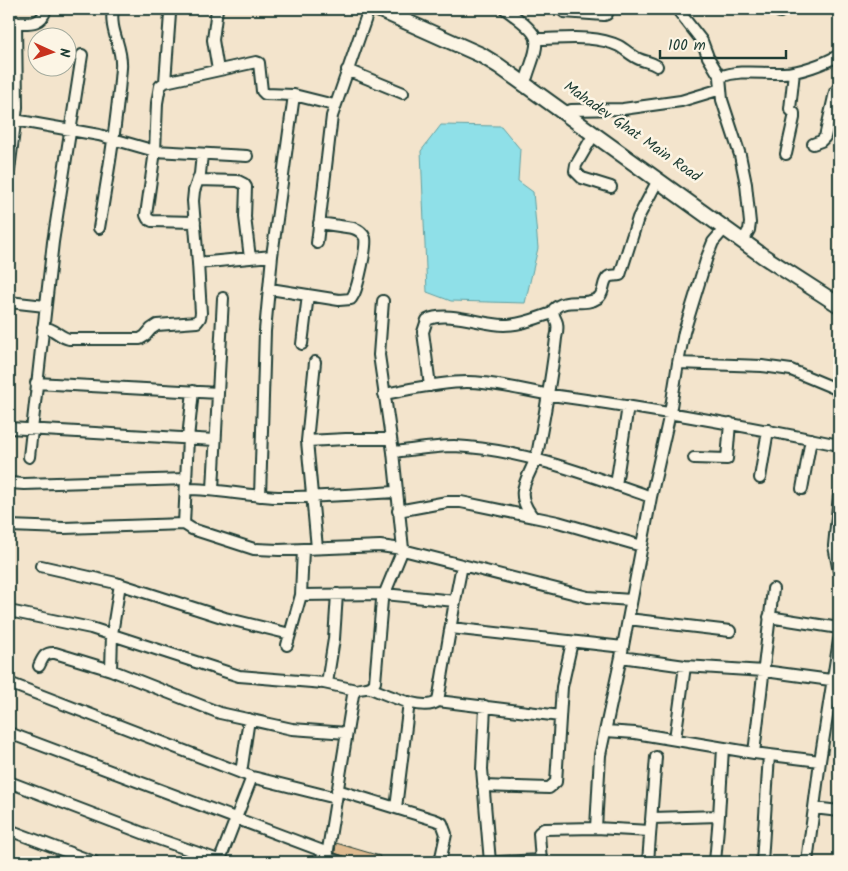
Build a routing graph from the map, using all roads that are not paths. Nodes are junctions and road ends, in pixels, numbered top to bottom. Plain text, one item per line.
1 (46, 9) edge
2 (113, 9) edge
3 (168, 9) edge
4 (217, 9) edge
5 (369, 9) edge
6 (378, 9) edge
7 (400, 9) edge
8 (505, 9) edge
9 (608, 9) edge
10 (677, 9) edge
11 (564, 12) dead end
12 (13, 23) edge
13 (536, 39) junction
14 (839, 54) edge
15 (82, 55) dead end
16 (657, 66) dead end
17 (218, 70) junction
18 (347, 70) junction
19 (794, 72) junction
20 (13, 74) edge
21 (527, 77) junction
22 (720, 78) junction
23 (165, 82) junction
24 (839, 87) edge
25 (721, 89) junction
26 (403, 93) dead end
27 (294, 95) junction
28 (334, 105) junction
29 (571, 110) junction
30 (12, 120) edge
31 (70, 130) junction
32 (594, 134) junction
33 (114, 140) junction
34 (813, 144) dead end
35 (155, 151) junction
36 (202, 154) junction
37 (786, 154) dead end
38 (247, 156) dead end
39 (9, 170) edge
40 (198, 180) junction
41 (658, 180) junction
42 (610, 187) dead end
43 (195, 222) junction
44 (319, 223) junction
45 (99, 228) dead end
46 (725, 228) junction
47 (745, 238) junction
48 (317, 244) dead end
49 (272, 256) junction
50 (250, 258) junction
51 (198, 263) junction
52 (270, 289) junction
53 (308, 295) junction
54 (839, 295) edge
55 (223, 298) dead end
56 (383, 301) dead end
57 (9, 302) edge
58 (839, 304) edge
59 (45, 306) junction
60 (552, 313) junction
61 (43, 326) junction
62 (302, 344) dead end
63 (315, 362) dead end
64 (678, 364) junction
65 (36, 383) junction
66 (430, 386) junction
67 (839, 390) edge
68 (193, 392) junction
69 (218, 393) junction
70 (384, 394) junction
71 (549, 394) junction
72 (628, 406) junction
73 (670, 413) junction
74 (730, 423) junction
75 (9, 428) edge
76 (31, 429) junction
77 (768, 430) junction
78 (188, 438) junction
79 (391, 439) junction
80 (811, 439) junction
81 (215, 440) junction
82 (307, 441) junction
83 (839, 445) edge
84 (393, 452) junction
85 (29, 457) dead end
86 (694, 458) dead end
87 (536, 460) junction
88 (760, 478) dead end
89 (9, 483) edge
90 (187, 484) junction
91 (616, 485) junction
92 (213, 489) junction
93 (802, 489) dead end
94 (396, 492) junction
95 (839, 495) edge
96 (260, 496) junction
97 (312, 497) junction
98 (651, 497) junction
99 (398, 510) junction
100 (533, 517) junction
101 (184, 524) junction
102 (9, 526) edge
103 (642, 546) junction
104 (317, 548) junction
105 (303, 549) junction
106 (402, 549) junction
107 (462, 565) junction
108 (41, 566) dead end
109 (839, 572) edge
110 (120, 584) junction
111 (773, 589) dead end
112 (336, 594) junction
113 (384, 594) junction
114 (301, 595) junction
115 (631, 600) junction
116 (455, 601) junction
117 (9, 611) edge
118 (769, 617) junction
119 (628, 619) junction
120 (451, 628) junction
121 (839, 628) edge
122 (730, 631) dead end
123 (112, 634) junction
124 (290, 634) junction
125 (839, 640) edge
126 (572, 642) junction
127 (287, 645) dead end
128 (622, 652) junction
129 (39, 666) dead end
130 (685, 666) junction
131 (110, 670) junction
132 (764, 671) junction
133 (836, 681) edge
134 (9, 683) edge
135 (327, 683) junction
136 (370, 688) junction
137 (356, 690) junction
138 (438, 701) junction
139 (409, 702) junction
140 (485, 706) junction
141 (560, 716) junction
142 (249, 719) junction
143 (606, 731) junction
144 (9, 733) edge
145 (347, 733) junction
146 (675, 739) junction
147 (723, 748) junction
148 (754, 753) junction
149 (770, 755) junction
150 (656, 757) dead end
151 (820, 761) junction
152 (241, 773) junction
153 (252, 777) junction
154 (9, 782) edge
155 (483, 786) junction
156 (337, 794) junction
157 (396, 808) junction
158 (814, 808) junction
159 (839, 811) edge
160 (719, 816) junction
161 (236, 817) junction
162 (651, 820) junction
163 (596, 828) junction
164 (9, 830) edge
165 (650, 831) junction
166 (327, 858) edge
167 (541, 861) edge
168 (94, 862) edge
169 (221, 862) edge
170 (341, 862) edge
171 (440, 862) edge
172 (490, 862) edge
173 (497, 862) edge
174 (648, 862) edge
175 (715, 862) edge
176 (762, 862) edge
177 (807, 862) edge

1 - 12 street
2 - 33 street
3 - 23 street
4 - 17 street
5 - 18 street
6 - 32 street
7 - 21 street, Mahadev Ghat Main Road
8 - 13 street
9 - 11 street
10 - 22 street
12 - 20 street
13 - 16 street
13 - 21 street
14 - 19 street
15 - 31 street
17 - 23 street
17 - 27 street
18 - 26 street
18 - 28 street
19 - 22 street
19 - 37 street
20 - 30 street
21 - 29 street, Mahadev Ghat Main Road
22 - 25 street
23 - 35 street
24 - 34 street
25 - 29 street
25 - 47 street
27 - 28 street
27 - 49 street
28 - 44 street
29 - 47 street, Mahadev Ghat Main Road
30 - 31 street
30 - 39 street
31 - 33 street
31 - 59 street
32 - 41 street
32 - 42 street
33 - 35 street
33 - 45 street
35 - 36 street
35 - 43 street
36 - 38 street
36 - 40 street
40 - 43 street
40 - 50 street
41 - 46 street
41 - 60 street
43 - 51 street
44 - 48 street
44 - 53 street
46 - 47 street
46 - 64 street
47 - 54 street, Mahadev Ghat Main Road
47 - 58 street
49 - 50 street
49 - 52 street
50 - 51 street
51 - 61 street
52 - 53 street
52 - 96 street
53 - 62 street
55 - 69 street
56 - 70 street
57 - 59 street
59 - 61 street
60 - 66 street
60 - 71 street
61 - 65 street
63 - 82 street
64 - 67 street
64 - 73 street
65 - 68 street
65 - 76 street
66 - 70 street
66 - 71 street
68 - 69 street
68 - 78 street
69 - 81 street
70 - 79 street
71 - 72 street
71 - 87 street
72 - 73 street
72 - 91 street
73 - 74 street
73 - 98 street
74 - 77 street
74 - 86 street
75 - 76 street
76 - 78 street
76 - 85 street
77 - 80 street
77 - 88 street
78 - 81 street
78 - 90 street
79 - 82 street
79 - 84 street
80 - 83 street
80 - 93 street
81 - 92 street
82 - 97 street
84 - 87 street
84 - 94 street
87 - 91 street
87 - 100 street
89 - 90 street
90 - 92 street
90 - 101 street
91 - 98 street
92 - 96 street
94 - 97 street
94 - 99 street
95 - 109 street
96 - 97 street
97 - 104 street
98 - 103 street
99 - 100 street
99 - 106 street
100 - 103 street
101 - 102 street
101 - 105 street
103 - 115 street
104 - 105 street
104 - 106 street
105 - 114 street
106 - 107 street
106 - 113 street
107 - 115 street
107 - 116 street
108 - 110 street
110 - 123 street
110 - 124 street
111 - 118 street
112 - 113 street
112 - 114 street
112 - 135 street
113 - 116 street
113 - 136 street
114 - 124 street
115 - 119 street
116 - 120 street
117 - 123 street
118 - 121 street
118 - 132 street
119 - 122 street
119 - 128 street
120 - 126 street
120 - 138 street
123 - 131 street
123 - 135 street
124 - 127 street
125 - 133 street
126 - 128 street
126 - 141 street
128 - 130 street
128 - 143 street
129 - 131 street
130 - 132 street
130 - 146 street
131 - 142 street
132 - 133 street
132 - 148 street
133 - 151 street
134 - 152 street
135 - 137 street
136 - 137 street
136 - 139 street
137 - 145 street
138 - 139 street
138 - 140 street
139 - 157 street
140 - 141 street
140 - 155 street
141 - 155 street
142 - 145 street
142 - 152 street
143 - 146 street
143 - 163 street
144 - 161 street
145 - 156 street
146 - 147 street
147 - 148 street
147 - 160 street
148 - 149 street
149 - 151 street
149 - 176 street
150 - 162 street
151 - 158 street
152 - 153 street
153 - 156 street
153 - 161 street
154 - 169 street
155 - 172 street
156 - 157 street
156 - 166 street
157 - 171 street
158 - 159 street
158 - 177 street
160 - 162 street
160 - 175 street
161 - 166 street
161 - 169 street
162 - 165 street
163 - 165 street
163 - 167 street
164 - 168 street
165 - 174 street
166 - 170 street
167 - 173 street

